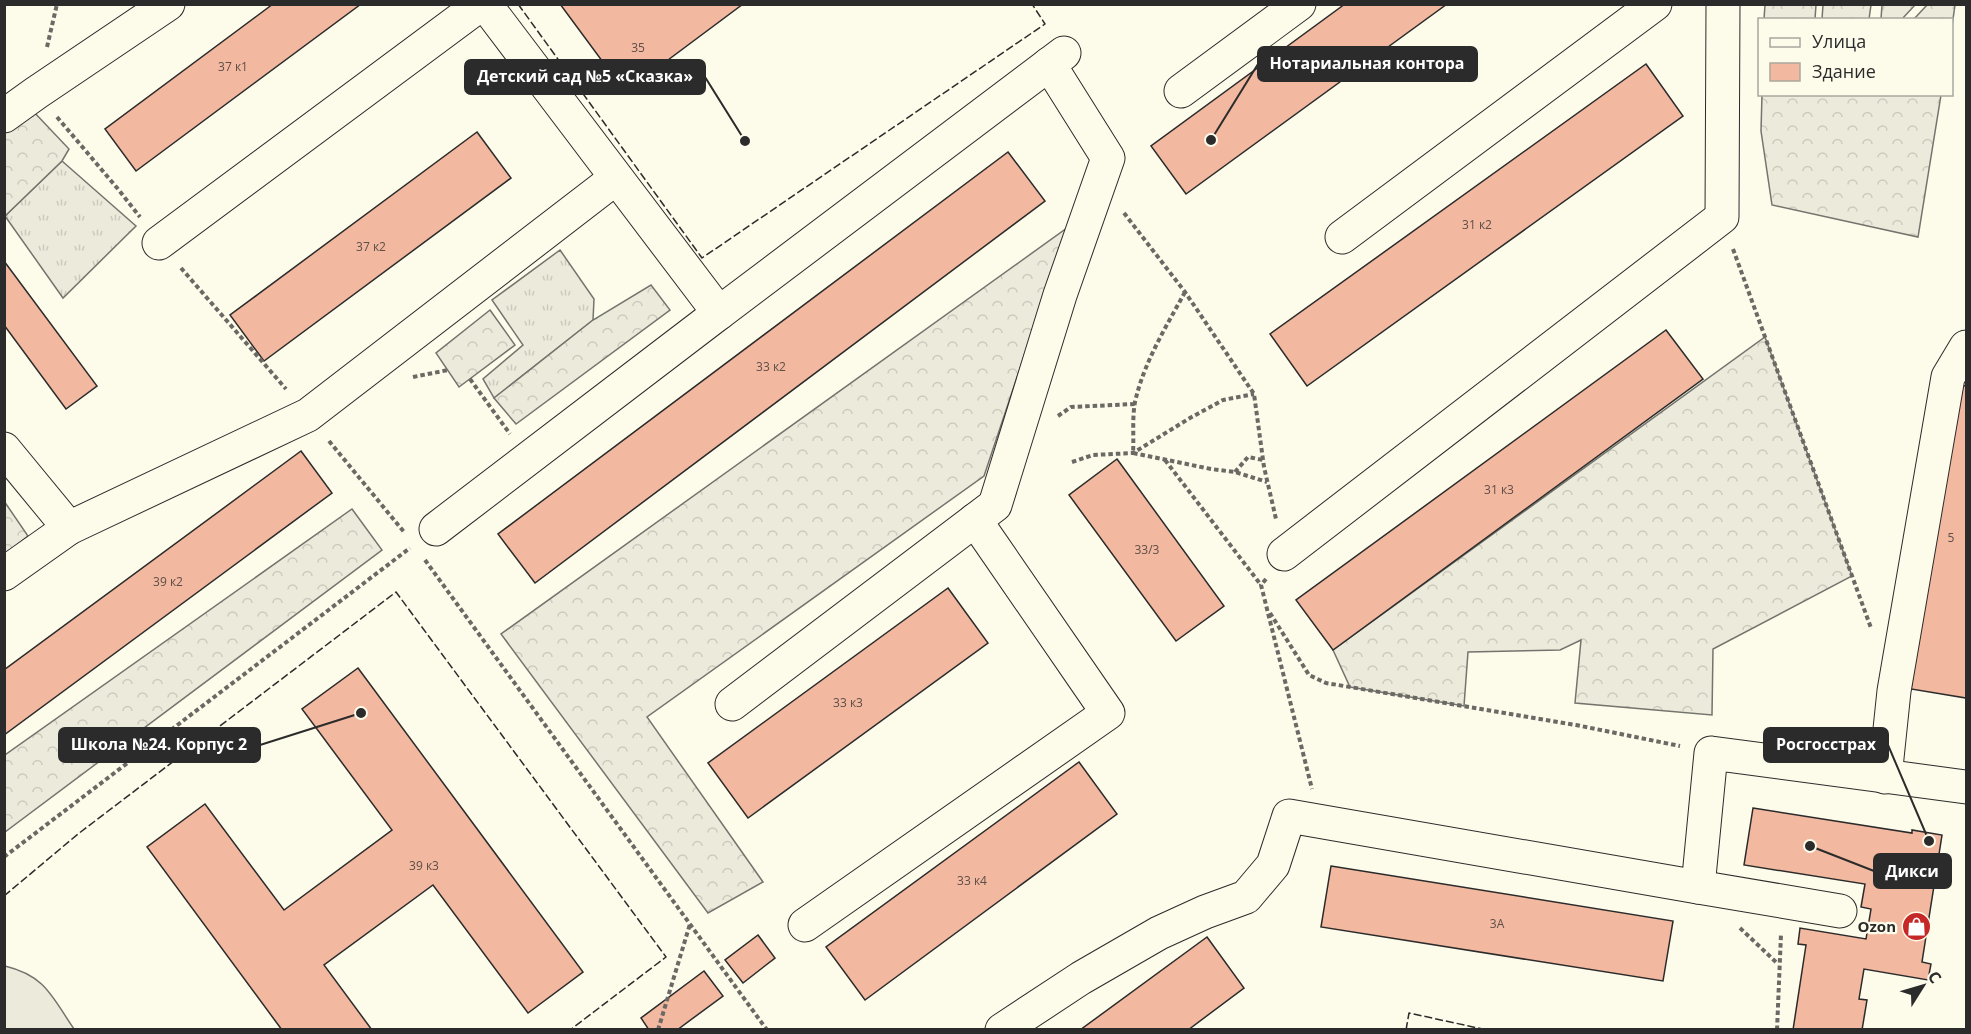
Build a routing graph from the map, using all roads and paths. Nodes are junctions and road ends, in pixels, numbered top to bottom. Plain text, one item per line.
1 (168, 4) edge
2 (483, 4) edge
3 (1299, 4) edge
4 (1655, 4) edge
5 (1723, 4) edge
6 (1181, 91) dead end
7 (4, 116) edge
8 (616, 178) junction
9 (1118, 205) dead end
10 (1722, 217) junction
11 (1342, 237) dead end
12 (159, 243) dead end
13 (1185, 292) junction
14 (719, 313) junction
15 (1966, 347) edge
16 (470, 379) dead end
17 (1254, 394) junction
18 (1135, 404) junction
19 (308, 415) junction
20 (1055, 418) dead end
21 (4, 449) edge
22 (1133, 453) junction
23 (528, 459) junction
24 (1165, 459) junction
25 (1263, 460) junction
26 (1072, 462) dead end
27 (1235, 472) junction
28 (1267, 482) junction
29 (975, 520) junction
30 (69, 528) junction
31 (425, 537) junction
32 (1284, 554) junction
33 (4, 574) edge
34 (1261, 585) junction
35 (1268, 610) junction
36 (1875, 639) dead end
37 (732, 704) dead end
38 (1711, 753) junction
39 (1885, 777) junction
40 (1966, 787) edge
41 (1320, 822) junction
42 (4, 857) edge
43 (1698, 887) junction
44 (1782, 901) junction
45 (1840, 910) dead end
46 (690, 924) junction
47 (804, 925) dead end
48 (658, 1029) edge
49 (767, 1029) edge
50 (1002, 1029) edge
51 (1777, 1029) edge

1 - 7 lane
2 - 8 lane
2 - 12 lane
3 - 6 lane
4 - 11 lane
5 - 10 lane
8 - 14 lane
8 - 19 lane
9 - 13 path
10 - 32 lane
10 - 36 path
13 - 17 path
13 - 18 path
14 - 23 lane
14 - 29 lane
15 - 39 lane
16 - 23 path
17 - 22 path
17 - 25 path
18 - 20 path
18 - 22 path
19 - 30 lane
19 - 31 path
21 - 30 lane
22 - 24 path
22 - 26 path
23 - 31 lane
24 - 27 path
24 - 34 path
25 - 27 path
25 - 28 path
27 - 28 path
28 - 32 path
29 - 37 lane
29 - 47 lane
30 - 33 lane
31 - 42 path
31 - 46 path
32 - 34 path
34 - 35 path
35 - 38 path
35 - 41 path
38 - 39 lane
38 - 43 lane
39 - 40 lane
41 - 43 lane
41 - 50 lane
43 - 44 lane
44 - 45 lane
44 - 51 path
46 - 48 path
46 - 49 path

